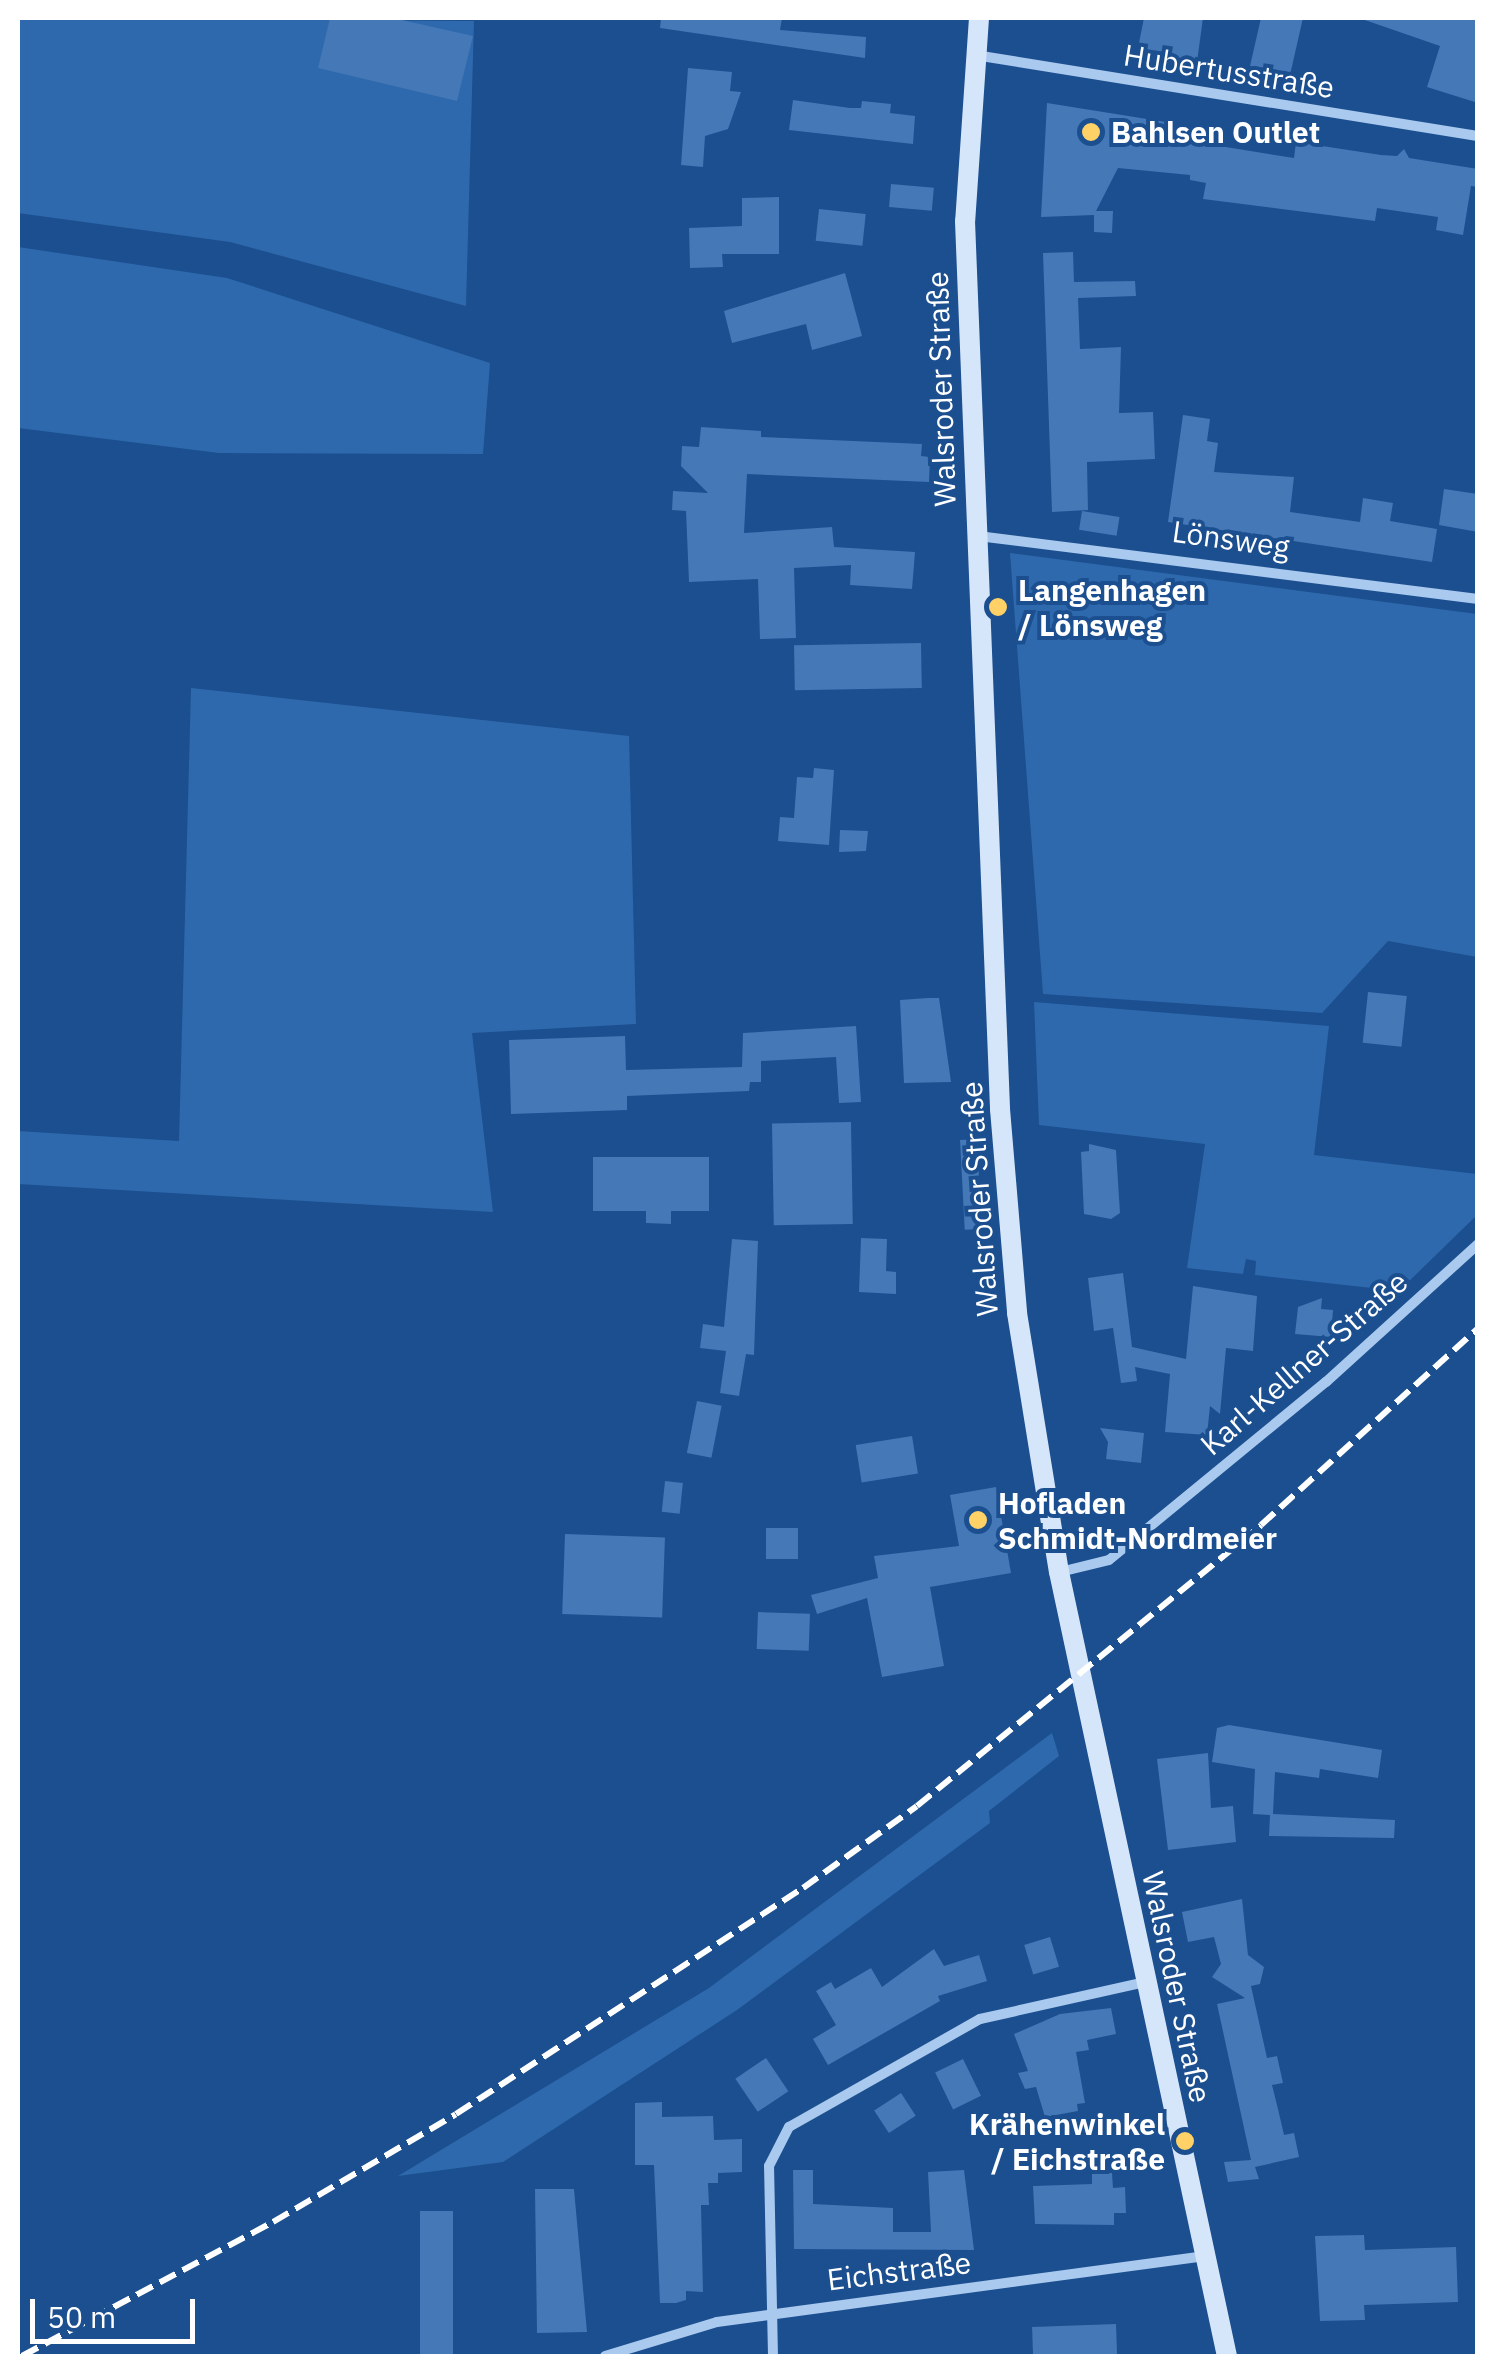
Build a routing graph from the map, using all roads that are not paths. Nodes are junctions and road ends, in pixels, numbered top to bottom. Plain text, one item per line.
1 (979, 18) edge
2 (973, 55) junction
3 (1478, 136) edge
4 (976, 536) junction
5 (1478, 599) edge
6 (1478, 1244) edge
7 (1059, 1572) junction
8 (1146, 1982) junction
9 (1204, 2256) junction
10 (769, 2314) junction
11 (605, 2356) edge
12 (773, 2356) edge
13 (1226, 2356) edge

1 - 2 street, Walsroder Straße
2 - 3 street, Hubertusstraße
2 - 4 street, Walsroder Straße
4 - 5 street, Lönsweg
4 - 7 street, Walsroder Straße
6 - 7 street, Karl-Kellner-Straße
7 - 8 street, Walsroder Straße
8 - 9 street, Walsroder Straße
8 - 10 street
9 - 10 street, Eichstraße
9 - 13 street, Walsroder Straße
10 - 11 street, Eichstraße
10 - 12 street

